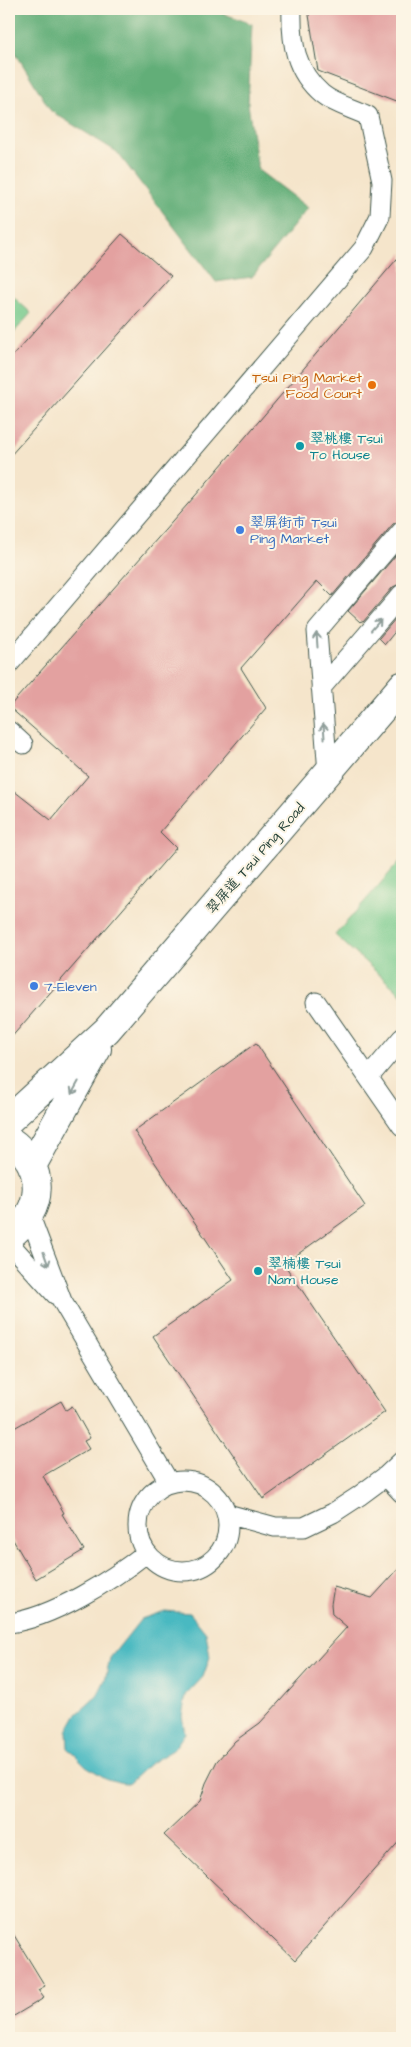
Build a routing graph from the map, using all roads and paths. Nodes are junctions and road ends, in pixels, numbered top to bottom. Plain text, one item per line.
1 (292, 9) edge
2 (402, 531) edge
3 (402, 594) edge
4 (9, 664) edge
5 (402, 686) edge
6 (321, 688) junction
7 (9, 731) edge
8 (23, 744) dead end
9 (328, 773) junction
10 (316, 1002) dead end
11 (107, 1030) junction
12 (402, 1038) edge
13 (369, 1077) junction
14 (9, 1120) edge
15 (402, 1126) edge
16 (9, 1140) edge
17 (32, 1166) junction
18 (30, 1216) junction
19 (9, 1236) edge
20 (9, 1243) edge
21 (62, 1301) junction
22 (402, 1462) edge
23 (386, 1476) junction
24 (169, 1482) junction
25 (402, 1493) edge
26 (227, 1514) junction
27 (146, 1553) junction
28 (9, 1623) edge

1 - 4 lane
6 -> 2 lane
6 -> 3 lane
5 - 9 street, 翠屏道 Tsui Ping Road
9 -> 6 lane
7 - 8 lane
9 - 11 street, 翠屏道 Tsui Ping Road
10 - 13 lane
11 - 14 street, 翠屏道 Tsui Ping Road
11 -> 17 street, 翠屏道 Tsui Ping Road
12 - 13 lane
13 - 15 lane
16 - 17 street
17 - 18 street
18 - 19 street
18 -> 21 lane
20 - 21 lane
21 - 24 lane
22 - 23 lane
23 - 25 lane
23 - 26 lane
24 - 26 lane
24 - 27 lane
26 - 27 lane
27 - 28 lane

